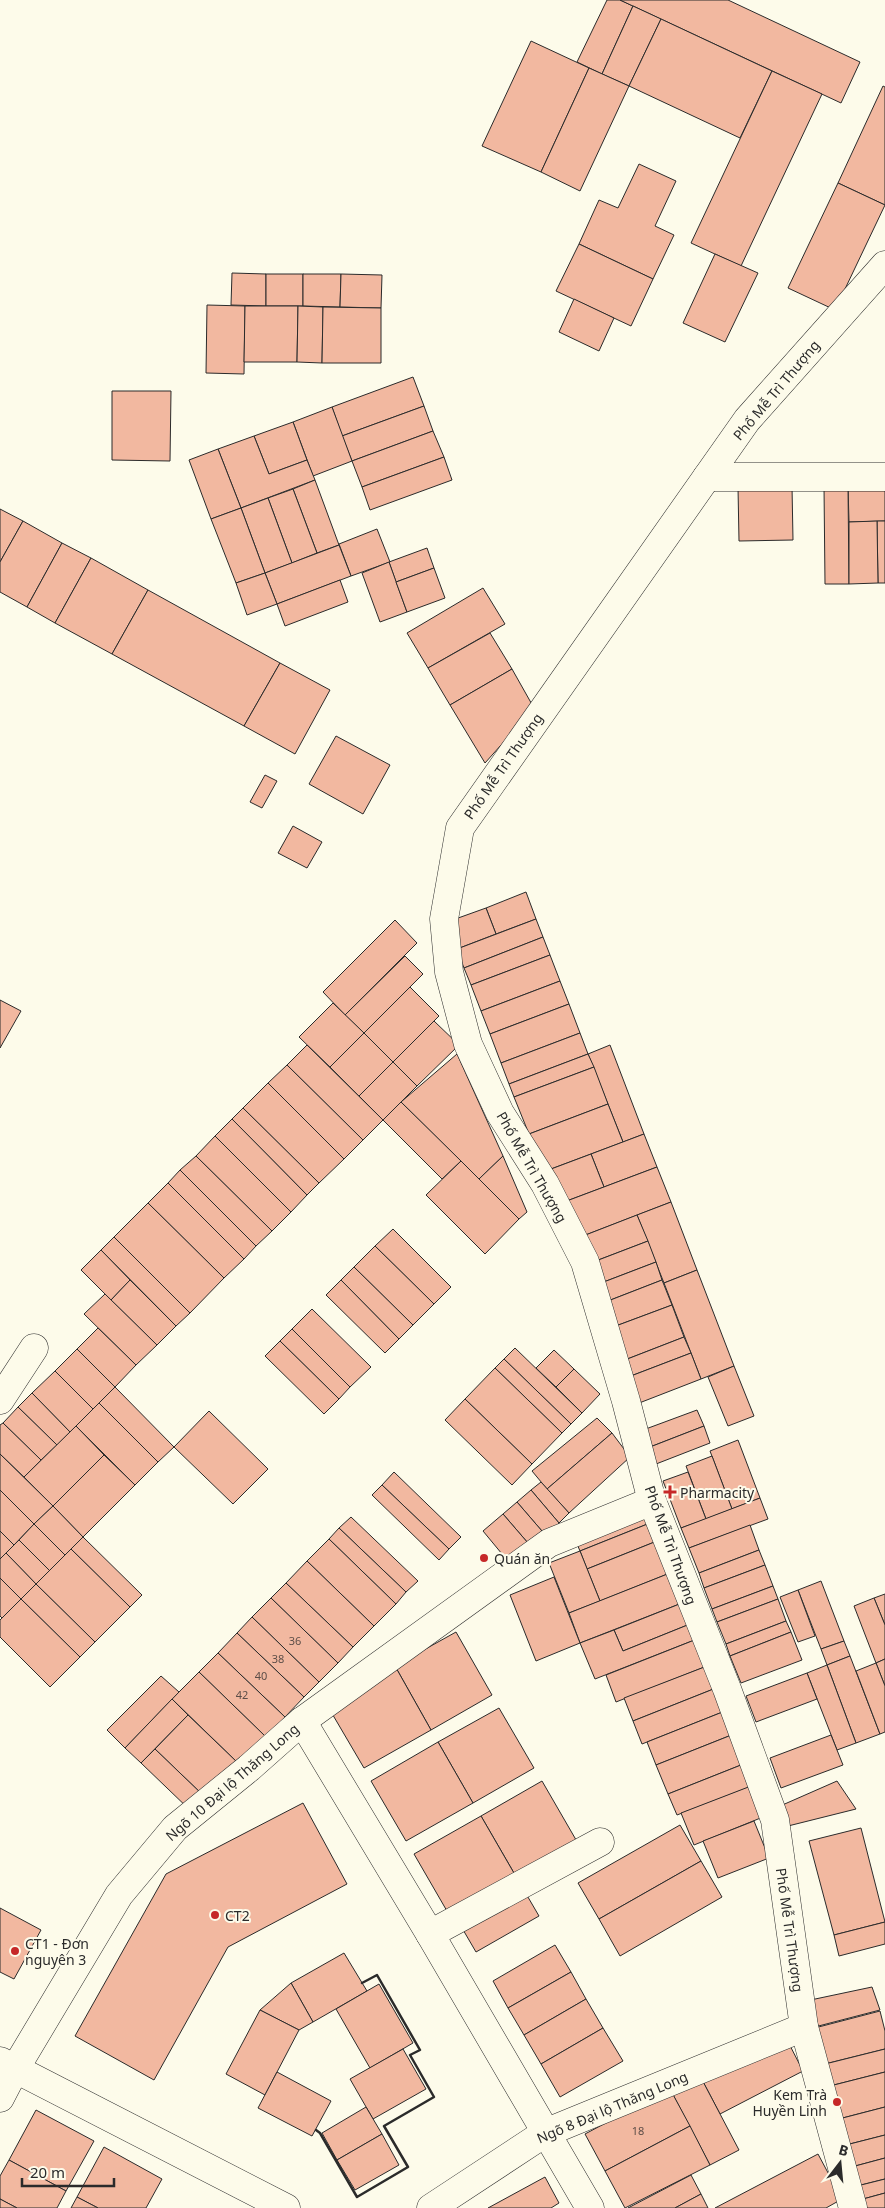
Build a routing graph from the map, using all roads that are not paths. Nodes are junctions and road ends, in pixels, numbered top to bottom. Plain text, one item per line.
1 (885, 265) edge
2 (707, 477) junction
3 (885, 477) edge
4 (34, 1348) dead end
5 (0, 1400) edge
6 (652, 1501) junction
7 (302, 1721) junction
8 (600, 1842) dead end
9 (430, 1934) junction
10 (804, 2026) junction
11 (7, 2065) edge
12 (0, 2098) edge
13 (545, 2133) junction
14 (286, 2208) edge
15 (431, 2208) edge
16 (590, 2208) edge
17 (853, 2208) edge

1 - 2 street, Phố Mễ Trì Thượng
2 - 3 street
2 - 6 street, Phố Mễ Trì Thượng
4 - 5 street
6 - 7 street, Ngõ 10 Đại lộ Thăng Long
6 - 10 street, Phố Mễ Trì Thượng
7 - 9 street
7 - 11 street, Ngõ 10 Đại lộ Thăng Long
8 - 9 street
9 - 13 street
10 - 13 street, Ngõ 8 Đại lộ Thăng Long
10 - 17 street, Phố Mễ Trì Thượng
11 - 12 street, Ngõ 10 Đại lộ Thăng Long
11 - 14 street
13 - 15 street, Ngõ 8 Đại lộ Thăng Long
13 - 16 street

